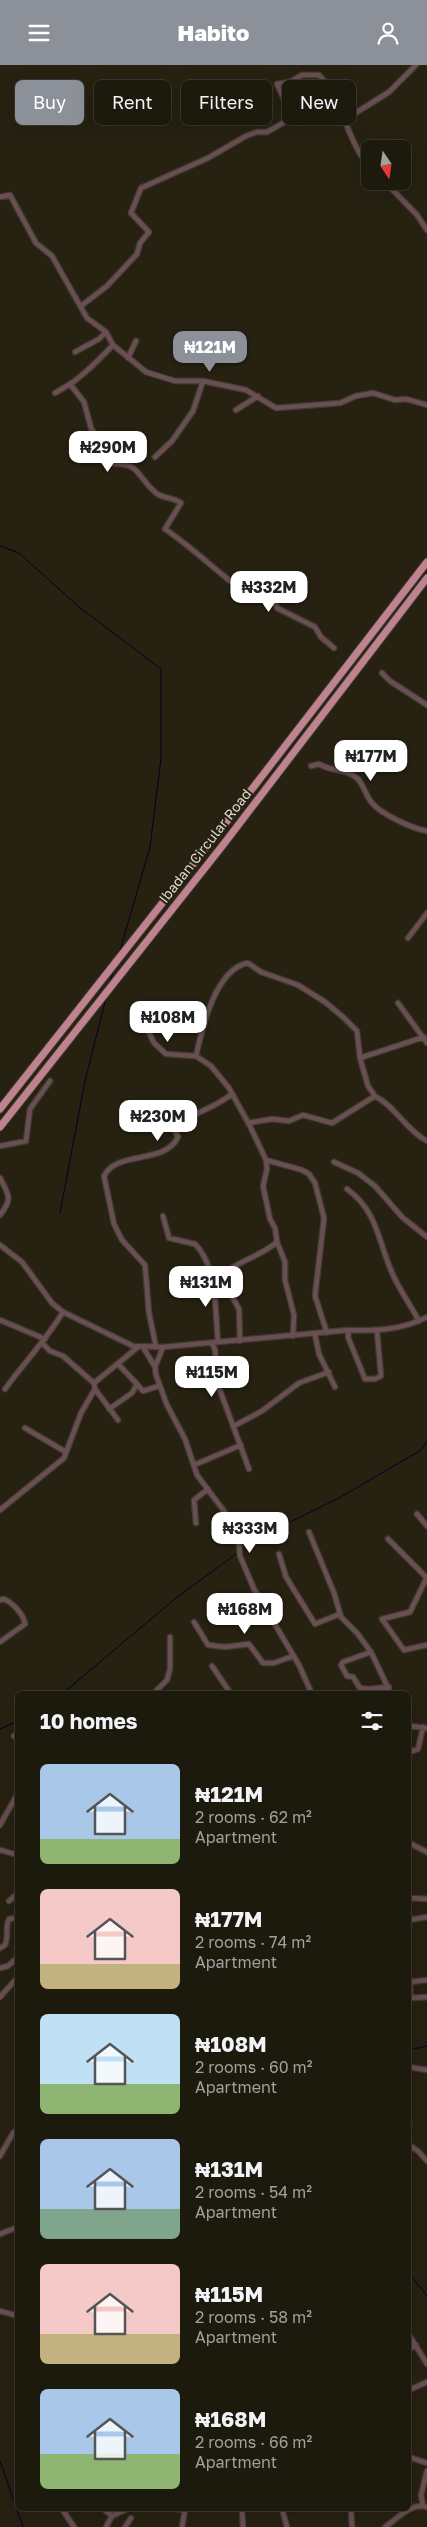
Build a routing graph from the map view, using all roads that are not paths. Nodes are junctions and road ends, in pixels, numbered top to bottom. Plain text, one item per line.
1 (416, 65) edge
2 (293, 80) edge
3 (324, 80) edge
4 (282, 83) edge
5 (282, 95) edge
6 (356, 113) edge
7 (282, 124) edge
8 (348, 125) edge
9 (361, 157) edge
10 (393, 190) edge
11 (0, 197) edge
12 (427, 230) edge
13 (81, 306) junction
14 (106, 332) junction
15 (136, 341) dead end
16 (113, 345) junction
17 (75, 352) dead end
18 (128, 358) junction
19 (203, 381) junction
20 (70, 384) junction
21 (55, 393) dead end
22 (258, 396) junction
23 (427, 405) edge
24 (236, 410) dead end
25 (155, 457) dead end
26 (427, 562) edge
27 (427, 578) edge
28 (334, 649) dead end
29 (382, 673) dead end
30 (427, 705) edge
31 (311, 765) dead end
32 (427, 831) edge
33 (427, 913) edge
34 (408, 938) dead end
35 (398, 1003) dead end
36 (145, 1023) dead end
37 (424, 1037) junction
38 (427, 1043) edge
39 (196, 1056) junction
40 (360, 1058) junction
41 (50, 1081) dead end
42 (232, 1094) junction
43 (375, 1096) junction
44 (0, 1109) edge
45 (248, 1123) junction
46 (0, 1127) edge
47 (427, 1141) edge
48 (0, 1146) edge
49 (266, 1160) junction
50 (334, 1162) dead end
51 (0, 1178) edge
52 (347, 1189) dead end
53 (0, 1215) edge
54 (163, 1216) dead end
55 (427, 1237) edge
56 (276, 1242) junction
57 (0, 1245) edge
58 (63, 1313) junction
59 (427, 1317) edge
60 (0, 1320) edge
61 (419, 1321) junction
62 (349, 1330) junction
63 (377, 1331) junction
64 (328, 1333) junction
65 (315, 1335) junction
66 (293, 1336) junction
67 (44, 1341) junction
68 (240, 1341) junction
69 (212, 1343) junction
70 (218, 1343) junction
71 (140, 1347) junction
72 (156, 1347) junction
73 (163, 1347) junction
74 (118, 1364) junction
75 (155, 1367) junction
76 (329, 1372) junction
77 (94, 1383) junction
78 (137, 1383) junction
79 (159, 1386) junction
80 (334, 1387) dead end
81 (5, 1389) dead end
82 (95, 1389) junction
83 (109, 1409) junction
84 (118, 1420) dead end
85 (234, 1426) junction
86 (25, 1427) dead end
87 (241, 1445) junction
88 (66, 1452) junction
89 (194, 1465) junction
90 (249, 1469) dead end
91 (208, 1489) junction
92 (0, 1502) edge
93 (5, 1506) junction
94 (0, 1509) edge
95 (417, 1514) dead end
96 (196, 1523) dead end
97 (427, 1525) edge
98 (309, 1532) dead end
99 (388, 1539) dead end
100 (279, 1553) dead end
101 (426, 1577) edge
102 (0, 1600) edge
103 (340, 1614) junction
104 (194, 1622) dead end
105 (170, 1637) dead end
106 (0, 1642) edge
107 (427, 1645) edge
108 (371, 1652) junction
109 (293, 1656) junction
110 (212, 1666) dead end
111 (389, 1687) junction
112 (156, 1691) edge
113 (229, 1691) edge
114 (309, 1691) edge
115 (367, 1691) edge
116 (373, 1691) edge
117 (390, 1691) edge
118 (411, 1727) edge
119 (425, 1728) edge
120 (411, 1751) edge
121 (15, 1798) edge
122 (0, 1825) edge
123 (411, 1844) edge
124 (0, 1850) edge
125 (427, 1852) edge
126 (15, 1854) edge
127 (15, 1896) edge
128 (411, 1898) edge
129 (427, 1899) edge
130 (9, 1901) dead end
131 (427, 1917) edge
132 (15, 1918) edge
133 (411, 1920) edge
134 (0, 1948) edge
135 (15, 1960) edge
136 (0, 1968) edge
137 (15, 1980) edge
138 (427, 1980) edge
139 (411, 1982) edge
140 (0, 1997) edge
141 (427, 1997) edge
142 (411, 1998) edge
143 (411, 2067) edge
144 (427, 2070) edge
145 (15, 2132) edge
146 (411, 2146) edge
147 (427, 2149) edge
148 (421, 2154) junction
149 (0, 2156) edge
150 (427, 2161) edge
151 (15, 2228) edge
152 (0, 2234) edge
153 (0, 2311) edge
154 (15, 2315) edge
155 (411, 2338) edge
156 (416, 2345) junction
157 (411, 2348) edge
158 (427, 2364) edge
159 (427, 2382) edge
160 (411, 2389) edge
161 (411, 2458) edge
162 (427, 2463) edge
163 (427, 2471) edge
164 (425, 2506) edge
165 (411, 2509) edge
166 (63, 2511) edge
167 (106, 2511) edge
168 (123, 2511) edge
169 (185, 2511) edge
170 (242, 2511) edge
171 (283, 2511) edge
172 (351, 2511) edge
173 (400, 2511) edge
174 (407, 2511) edge
175 (403, 2514) junction
176 (112, 2516) junction
177 (131, 2518) dead end
178 (74, 2527) edge
179 (106, 2527) edge
180 (125, 2527) edge
181 (182, 2527) edge
182 (243, 2527) edge
183 (287, 2527) edge
184 (352, 2527) edge
185 (385, 2527) edge

1 - 6 street
2 - 3 street
4 - 5 street
7 - 13 street
8 - 9 street
10 - 12 street
11 - 13 street
13 - 14 street
14 - 16 street
14 - 17 street
15 - 18 street
16 - 18 street
16 - 20 street
18 - 19 street
19 - 22 street
19 - 25 street
20 - 21 street
20 - 28 street
22 - 23 street
22 - 24 street
26 - 44 highway, Ibadan Circular Road
27 - 46 highway, Ibadan Circular Road
29 - 30 street
31 - 32 street
33 - 34 street
35 - 37 street
36 - 39 street
37 - 38 street
37 - 40 street
39 - 40 street
39 - 42 street
40 - 43 street
41 - 48 street
42 - 45 street
42 - 72 street
43 - 45 street
43 - 47 street
45 - 49 street
49 - 56 street
49 - 64 street
50 - 55 street
51 - 53 street
52 - 61 street
54 - 70 street
56 - 66 street
56 - 68 street
57 - 58 street
58 - 67 street
58 - 71 street
59 - 61 street
60 - 67 street
61 - 63 street
62 - 63 street
62 - 63 street
62 - 64 street
64 - 65 street
65 - 66 street
65 - 76 street
66 - 68 street
67 - 77 street
67 - 81 street
68 - 70 street
69 - 70 street
69 - 73 street
69 - 85 street
71 - 72 street
71 - 74 street
71 - 75 street
72 - 73 street
73 - 75 street
74 - 77 street
74 - 78 street
75 - 79 street
76 - 80 street
76 - 85 street
77 - 82 street
78 - 79 street
78 - 83 street
79 - 89 street
82 - 83 street
82 - 88 street
83 - 84 street
85 - 87 street
86 - 88 street
87 - 89 street
87 - 90 street
88 - 93 street
89 - 91 street
91 - 96 street
91 - 109 street
92 - 93 street
93 - 94 street
95 - 97 street
98 - 103 street
99 - 101 street
100 - 103 street
101 - 107 street
102 - 106 street
103 - 108 street
104 - 109 street
105 - 112 street
108 - 111 street
108 - 115 street
109 - 114 street
110 - 113 street
111 - 116 street
111 - 117 street
118 - 119 street
119 - 120 street
121 - 122 street
123 - 125 street
124 - 126 street
127 - 130 street
128 - 129 street
131 - 133 street
132 - 134 street
135 - 136 street
137 - 140 street
138 - 139 street
141 - 142 street
143 - 144 street
145 - 149 street
146 - 148 street
147 - 148 street
148 - 150 street
151 - 152 street
153 - 154 street
155 - 156 street
156 - 157 street
156 - 158 street
159 - 160 street
161 - 162 street
163 - 164 street
164 - 165 street
166 - 178 street
167 - 176 street
168 - 176 street
169 - 181 street
170 - 182 street
171 - 183 street
172 - 184 street
173 - 175 street
174 - 175 street
175 - 185 street
176 - 179 street
177 - 180 street

